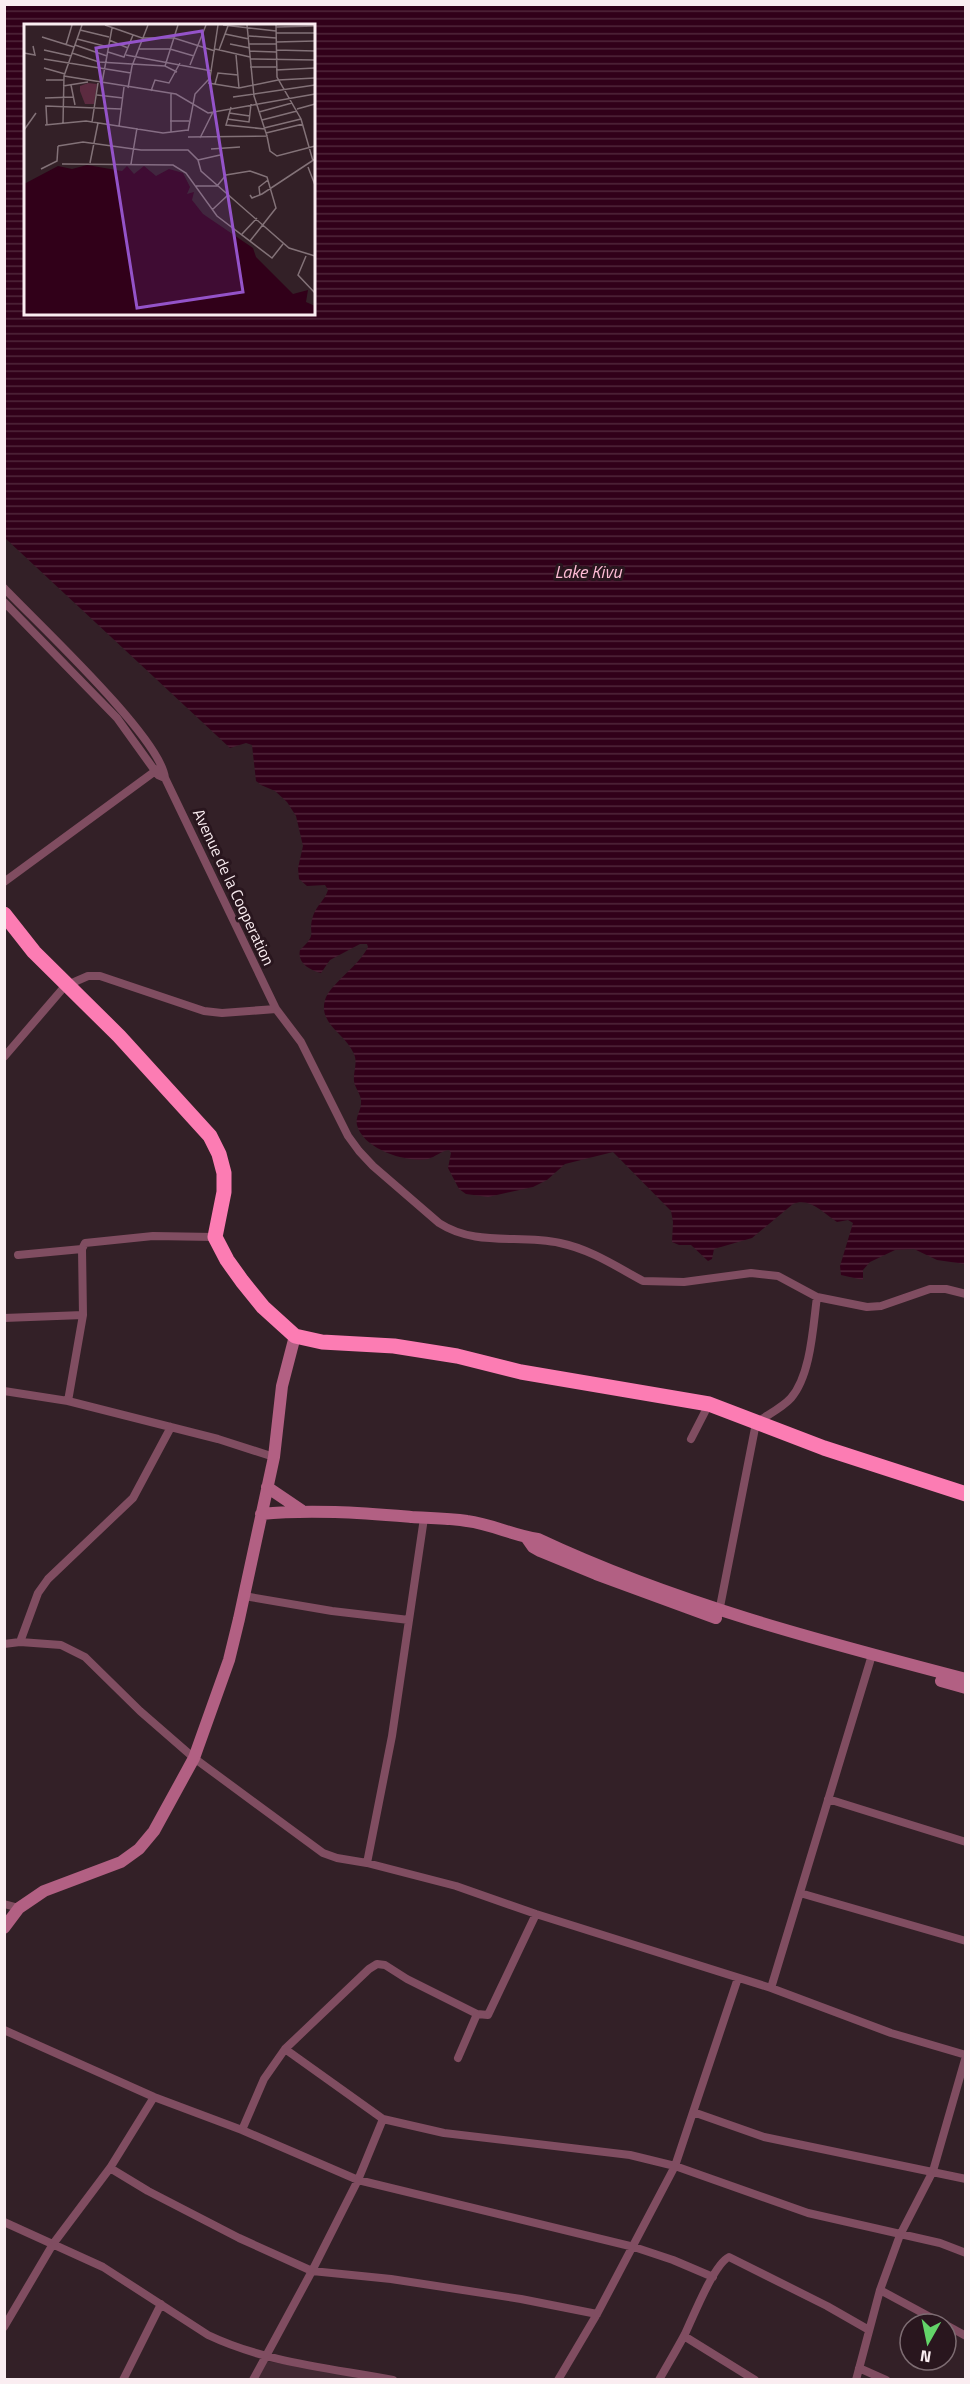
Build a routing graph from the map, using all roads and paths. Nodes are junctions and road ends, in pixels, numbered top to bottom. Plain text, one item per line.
1 (4, 588) edge
2 (4, 602) edge
3 (18, 609) junction
4 (158, 769) junction
5 (4, 882) edge
6 (4, 914) edge
7 (66, 986) junction
8 (276, 1010) junction
9 (4, 1057) edge
10 (215, 1237) junction
11 (82, 1249) junction
12 (18, 1255) dead end
13 (966, 1294) edge
14 (818, 1297) junction
15 (83, 1315) junction
16 (4, 1318) edge
17 (295, 1336) junction
18 (4, 1391) edge
19 (68, 1401) junction
20 (709, 1404) junction
21 (756, 1423) junction
22 (171, 1427) junction
23 (690, 1439) dead end
24 (274, 1457) junction
25 (267, 1487) junction
26 (966, 1494) edge
27 (301, 1510) junction
28 (261, 1514) junction
29 (424, 1518) junction
30 (244, 1596) junction
31 (718, 1615) junction
32 (409, 1620) junction
33 (20, 1642) junction
34 (4, 1644) edge
35 (871, 1659) junction
36 (963, 1683) edge
37 (194, 1758) junction
38 (828, 1799) junction
39 (966, 1842) edge
40 (367, 1863) junction
41 (800, 1893) junction
42 (4, 1904) edge
43 (19, 1908) junction
44 (536, 1914) junction
45 (4, 1928) edge
46 (966, 1941) edge
47 (738, 1978) junction
48 (771, 1988) junction
49 (477, 2014) junction
50 (4, 2030) edge
51 (285, 2049) junction
52 (966, 2055) edge
53 (458, 2058) dead end
54 (154, 2097) junction
55 (693, 2112) junction
56 (383, 2119) junction
57 (242, 2130) junction
58 (675, 2166) junction
59 (110, 2168) junction
60 (933, 2171) junction
61 (966, 2179) edge
62 (358, 2180) junction
63 (4, 2222) edge
64 (900, 2235) junction
65 (53, 2244) junction
66 (634, 2247) junction
67 (966, 2253) edge
68 (312, 2271) junction
69 (713, 2277) junction
70 (880, 2290) junction
71 (161, 2304) junction
72 (921, 2312) edge
73 (597, 2314) junction
74 (5, 2327) edge
75 (869, 2330) junction
76 (684, 2336) junction
77 (264, 2357) junction
78 (859, 2368) junction
79 (123, 2379) edge
80 (252, 2379) edge
81 (393, 2379) edge
82 (558, 2379) edge
83 (659, 2379) edge
84 (754, 2379) edge
85 (856, 2379) edge
86 (886, 2379) edge

1 - 3 street
2 - 3 street
3 - 4 street, Avenue de la Cooperation
4 - 5 street
4 - 8 street, Avenue de la Cooperation
6 - 7 highway
7 - 8 street
7 - 9 street
7 - 10 highway
8 - 14 street, Avenue de la Cooperation
10 - 11 street
10 - 17 highway
11 - 12 street
11 - 15 street
13 - 14 street, Avenue de la Cooperation
14 - 21 street
15 - 16 street
15 - 19 street
17 - 20 highway
17 - 24 street
18 - 19 street
19 - 22 street
20 - 21 highway
20 - 23 street
21 - 26 highway
21 - 31 street
22 - 24 street
22 - 33 street
24 - 25 street
25 - 27 street
25 - 28 street
27 - 28 street
27 - 29 street
28 - 30 street
29 - 31 street
29 - 32 street
30 - 32 street
30 - 37 street
31 - 35 street
32 - 40 street
33 - 34 street
33 - 37 street
35 - 36 street
35 - 38 street
37 - 40 street
37 - 43 street
38 - 39 street
38 - 41 street
40 - 44 street
41 - 46 street
41 - 48 street
42 - 43 street
43 - 45 street
44 - 47 street
44 - 49 street
47 - 48 street
47 - 55 street
48 - 52 street
49 - 51 street
49 - 53 street
50 - 54 street
51 - 56 street
51 - 57 street
52 - 60 street
54 - 57 street
54 - 59 street
55 - 58 street
55 - 60 street
56 - 58 street
56 - 62 street
57 - 62 street
58 - 64 street
58 - 66 street
59 - 65 street
59 - 68 street
60 - 61 street
60 - 64 street
62 - 66 street
62 - 68 street
63 - 65 street
64 - 67 street
64 - 70 street
65 - 71 street
65 - 74 street
66 - 69 street
66 - 73 street
68 - 73 street
68 - 77 street
69 - 75 street
69 - 76 street
70 - 72 street
70 - 75 street
71 - 77 street
71 - 79 street
73 - 82 street
75 - 78 street
76 - 83 street
76 - 84 street
77 - 80 street
77 - 81 street
78 - 85 street
78 - 86 street

